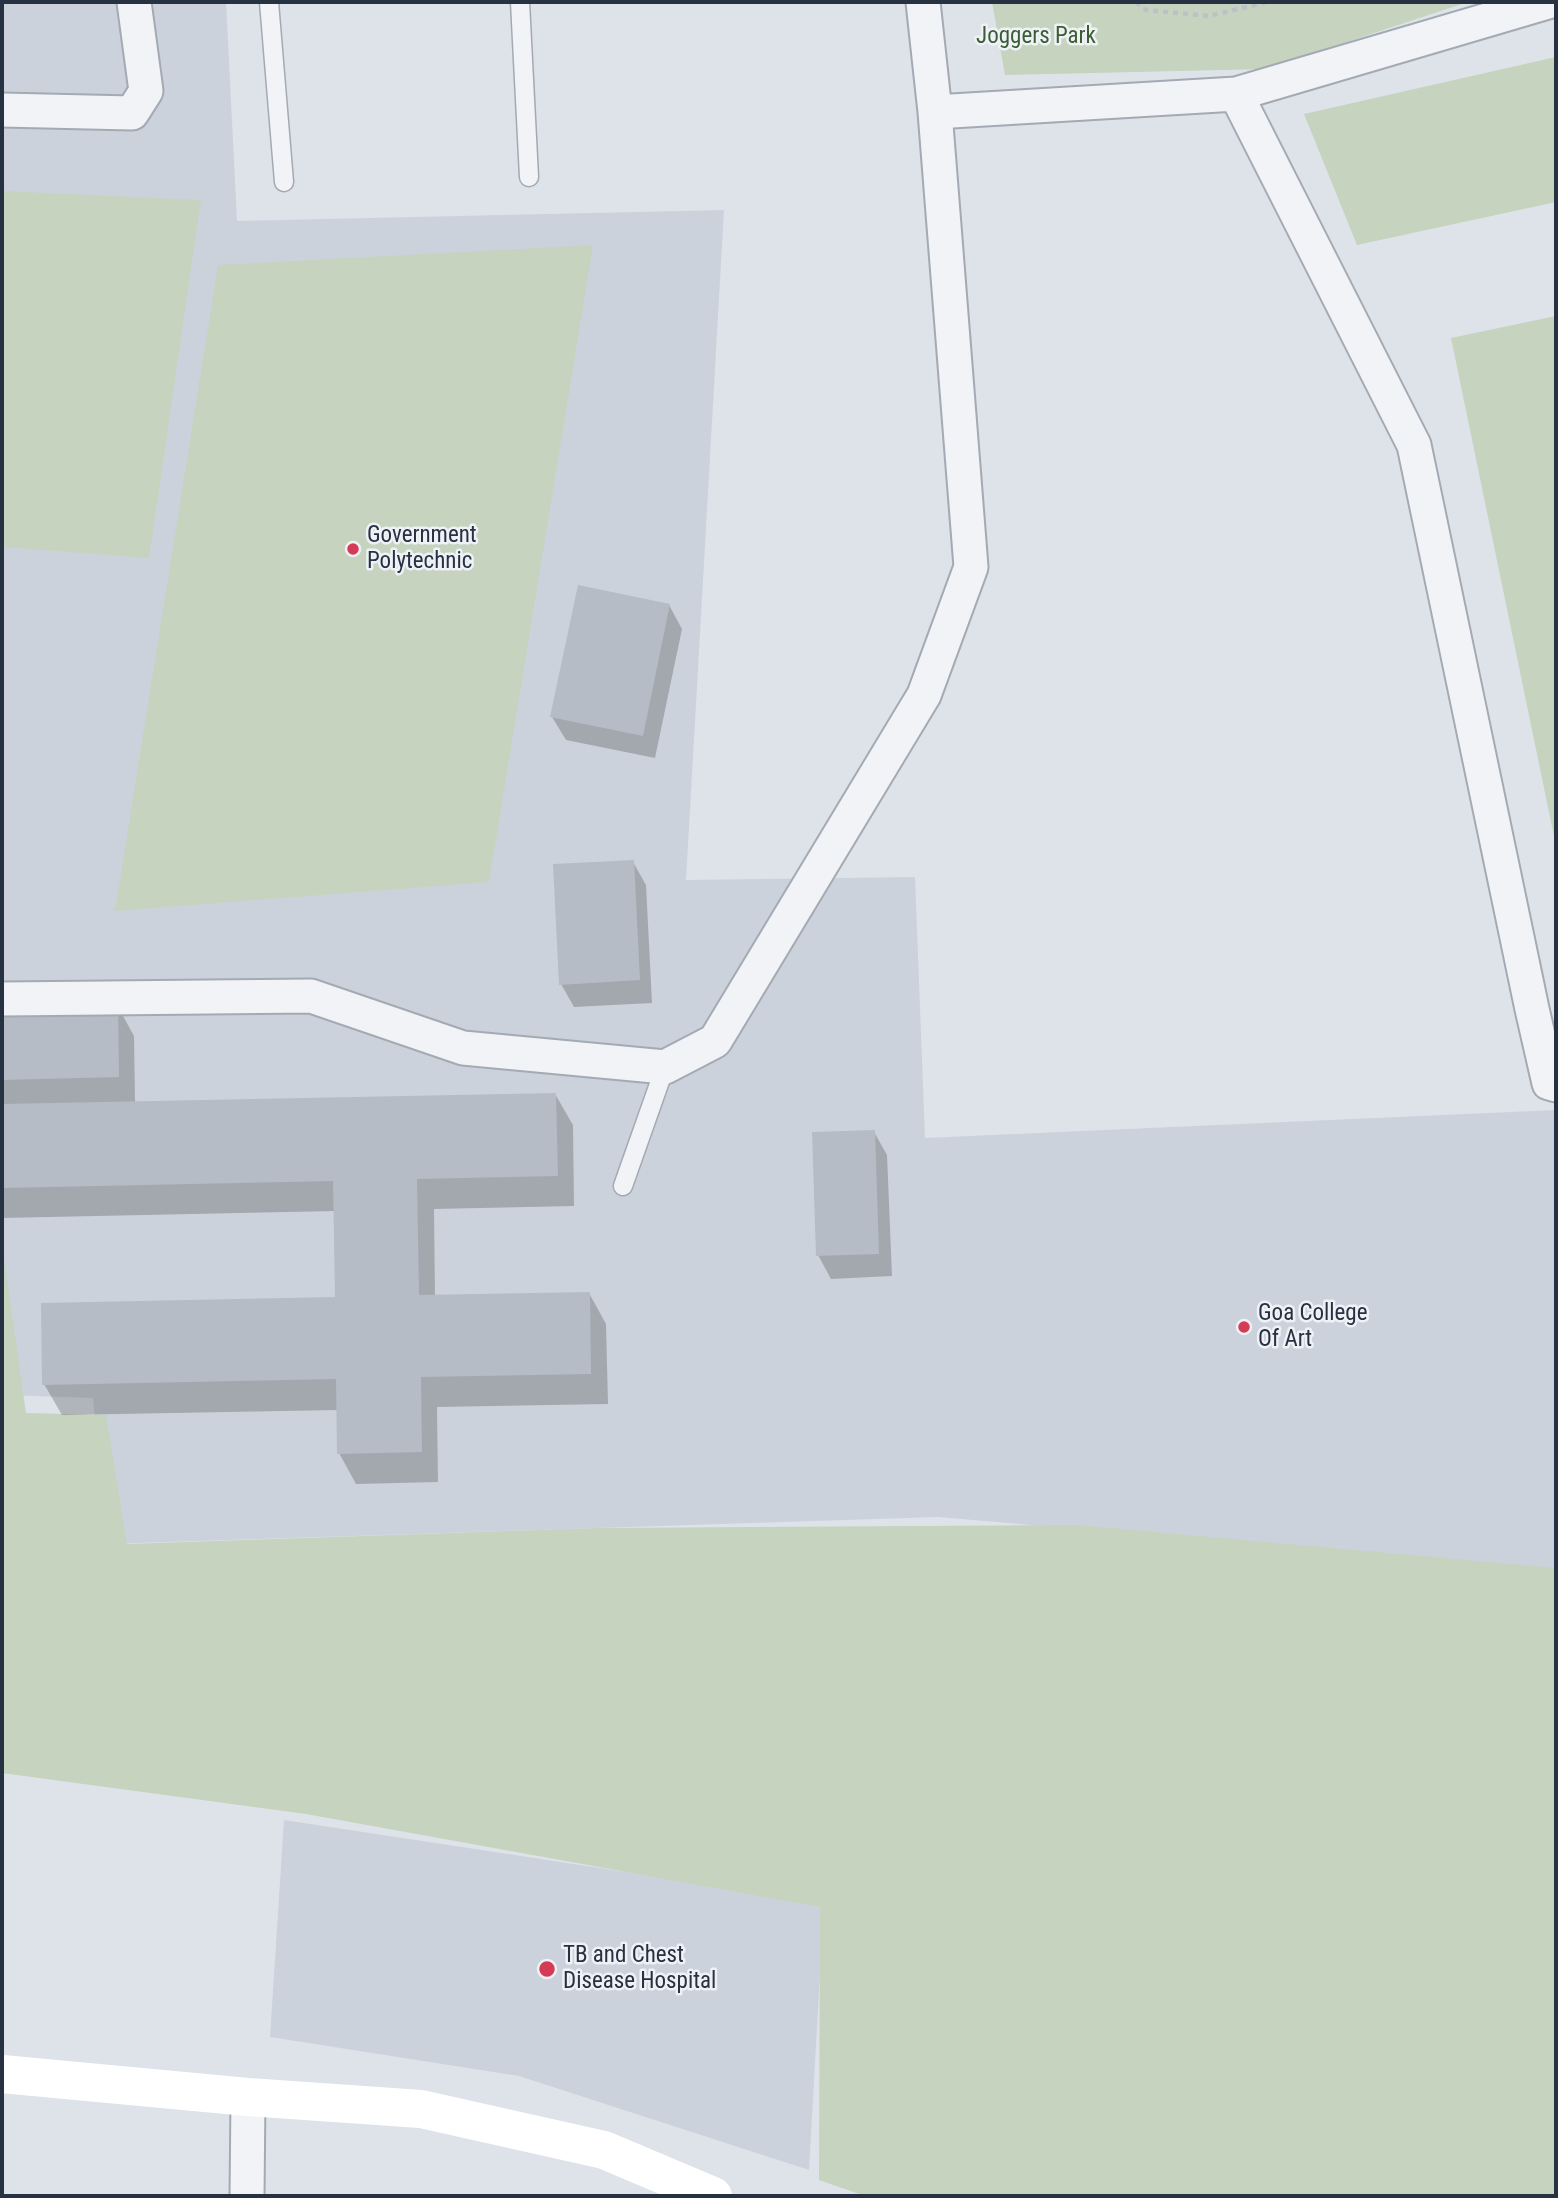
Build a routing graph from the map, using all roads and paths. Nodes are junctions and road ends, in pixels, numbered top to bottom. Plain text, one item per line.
1 (134, 2) edge
2 (269, 2) edge
3 (520, 2) edge
4 (923, 2) edge
5 (1136, 2) edge
6 (1267, 2) edge
7 (1548, 2) edge
8 (1236, 94) junction
9 (2, 110) edge
10 (936, 112) junction
11 (529, 177) dead end
12 (284, 182) dead end
13 (2, 999) edge
14 (665, 1067) junction
15 (1556, 1085) edge
16 (623, 1186) dead end
17 (2, 2074) edge
18 (248, 2097) junction
19 (247, 2196) edge
20 (713, 2196) edge

1 - 9 street
2 - 12 lane
3 - 11 lane
4 - 10 street
5 - 6 path
7 - 8 street
8 - 10 street
8 - 15 street
10 - 14 street
13 - 14 street
14 - 16 lane
17 - 18 main road
18 - 19 street
18 - 20 main road

